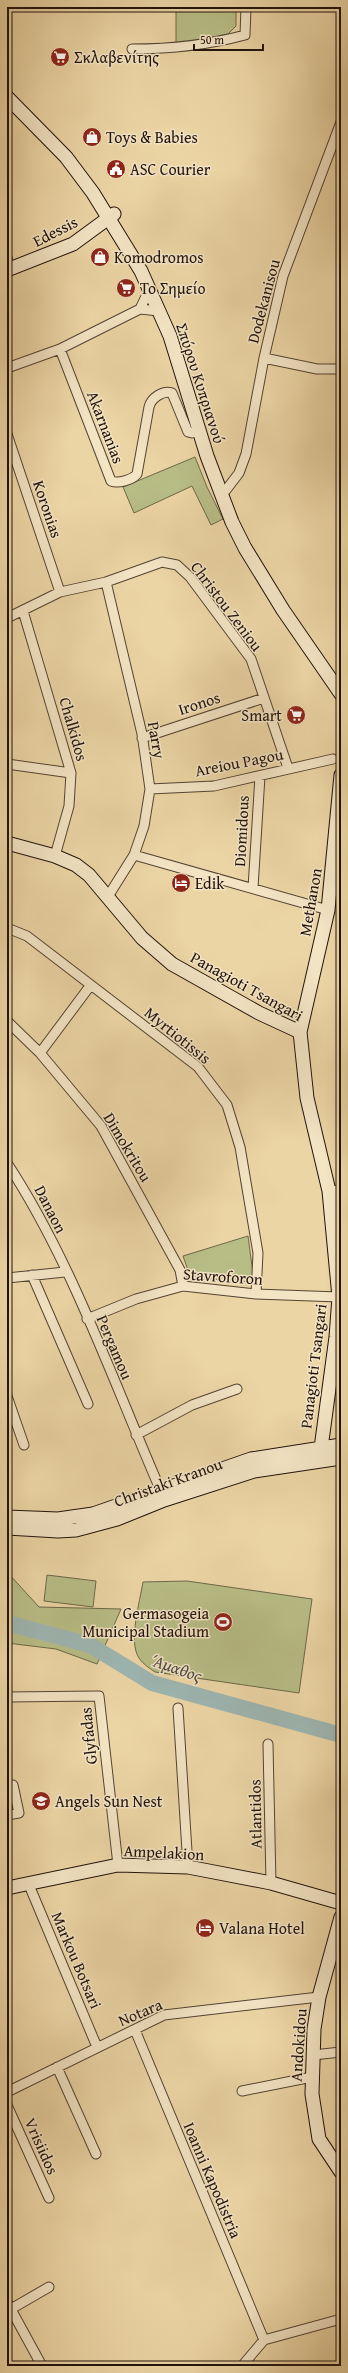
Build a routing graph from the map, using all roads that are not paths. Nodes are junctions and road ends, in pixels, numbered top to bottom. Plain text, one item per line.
1 (246, 7) edge
2 (132, 49) dead end
3 (7, 89) edge
4 (7, 97) edge
5 (341, 122) edge
6 (112, 215) junction
7 (8, 266) edge
8 (149, 290) junction
9 (140, 309) junction
10 (159, 312) junction
11 (60, 349) junction
12 (264, 358) junction
13 (7, 368) edge
14 (341, 368) edge
15 (199, 430) junction
16 (7, 434) edge
17 (226, 490) junction
18 (106, 582) junction
19 (60, 592) junction
20 (23, 611) junction
21 (7, 618) edge
22 (341, 680) edge
23 (341, 694) edge
24 (264, 698) junction
25 (142, 738) junction
26 (333, 759) dead end
27 (7, 764) edge
28 (288, 768) junction
29 (71, 773) junction
30 (341, 775) edge
31 (260, 776) junction
32 (150, 789) junction
33 (7, 843) edge
34 (134, 855) junction
35 (55, 856) junction
36 (253, 888) junction
37 (107, 898) junction
38 (328, 910) junction
39 (7, 928) edge
40 (90, 986) junction
41 (7, 1021) edge
42 (300, 1032) junction
43 (40, 1053) junction
44 (7, 1163) edge
45 (335, 1190) edge
46 (66, 1272) junction
47 (32, 1275) junction
48 (7, 1278) edge
49 (183, 1286) junction
50 (256, 1294) junction
51 (339, 1297) junction
52 (87, 1319) junction
53 (237, 1389) dead end
54 (7, 1396) edge
55 (88, 1404) dead end
56 (136, 1435) junction
57 (24, 1445) dead end
58 (341, 1445) edge
59 (320, 1448) junction
60 (341, 1458) edge
61 (322, 1462) junction
62 (160, 1489) junction
63 (7, 1517) edge
64 (7, 1528) edge
65 (7, 1697) edge
66 (178, 1708) dead end
67 (268, 1744) dead end
68 (13, 1785) dead end
69 (7, 1815) edge
70 (118, 1865) junction
71 (188, 1867) junction
72 (271, 1883) junction
73 (29, 1885) junction
74 (7, 1888) edge
75 (341, 1903) edge
76 (341, 1917) edge
77 (320, 1997) junction
78 (135, 2030) junction
79 (97, 2047) junction
80 (341, 2052) edge
81 (313, 2055) junction
82 (57, 2067) junction
83 (312, 2077) junction
84 (242, 2091) dead end
85 (7, 2092) edge
86 (7, 2105) edge
87 (96, 2154) dead end
88 (341, 2172) edge
89 (49, 2198) dead end
90 (49, 2287) dead end
91 (9, 2305) edge
92 (341, 2319) edge
93 (264, 2340) junction
94 (42, 2366) edge
95 (242, 2366) edge

1 - 2 street
3 - 6 main road, Σπύρου Κυπριανού
4 - 6 main road, Σπύρου Κυπριανού
5 - 12 street, Dodekanisou
6 - 7 main road, Edessis
6 - 8 main road, Σπύρου Κυπριανού
6 - 17 main road, Σπύρου Κυπριανού
8 - 9 street
8 - 10 main road, Σπύρου Κυπριανού
9 - 10 street
9 - 11 street
10 - 15 main road, Σπύρου Κυπριανού
11 - 13 street
11 - 15 street, Akarnanias
12 - 14 street
12 - 17 street, Dodekanisou
15 - 23 main road, Σπύρου Κυπριανού
16 - 19 street, Koronias
17 - 22 main road, Σπύρου Κυπριανού
18 - 19 street, Christou Zeniou
18 - 24 street, Christou Zeniou
18 - 25 street, Parry
19 - 20 street, Christou Zeniou
20 - 21 street, Christou Zeniou
20 - 29 street, Chalkidos
24 - 25 street, Ironos
24 - 28 street, Christou Zeniou
25 - 32 street, Parry
26 - 28 street, Areiou Pagou
27 - 29 street
28 - 31 street, Areiou Pagou
29 - 35 street, Chalkidos
30 - 38 main road, Methanon
31 - 32 street, Areiou Pagou
31 - 36 street, Diomidous
32 - 34 street, Parry
33 - 35 main road, Panagioti Tsangari
34 - 36 street
34 - 37 street, Parry
35 - 37 main road, Panagioti Tsangari
36 - 38 street
37 - 42 main road, Panagioti Tsangari
38 - 42 main road, Methanon
39 - 40 street, Myrtiotissis
40 - 43 street
40 - 50 street, Myrtiotissis
41 - 43 street, Dimokritou
42 - 45 main road, Panagioti Tsangari
43 - 49 street, Dimokritou
44 - 46 street, Danaon
45 - 51 main road, Panagioti Tsangari
46 - 47 street
46 - 52 street, Pergamou
47 - 48 street
47 - 55 street
49 - 50 street, Stavroforon
49 - 52 street, Stavroforon
50 - 51 street, Stavroforon
51 - 59 main road, Panagioti Tsangari
52 - 56 street, Pergamou
53 - 56 street
54 - 57 street
56 - 62 street, Pergamou
58 - 59 main road, Christaki Kranou
59 - 61 street, Panagioti Tsangari
59 - 62 main road, Christaki Kranou
60 - 61 main road, Christaki Kranou
61 - 64 main road, Christaki Kranou
62 - 63 main road, Christaki Kranou
65 - 70 street, Glyfadas
66 - 71 street
67 - 72 street, Atlantidos
68 - 69 street
70 - 71 main road, Ampelakion
70 - 73 main road, Ampelakion
71 - 72 main road, Ampelakion
72 - 75 main road, Ampelakion
73 - 74 main road, Ampelakion
73 - 79 street, Markou Botsari
76 - 77 main road, Andokidou
77 - 78 street, Notara
77 - 81 main road, Andokidou
78 - 79 street, Notara
78 - 93 street, Ioanni Kapodistria
79 - 82 street, Notara
80 - 81 street
81 - 83 main road, Andokidou
82 - 85 street, Notara
82 - 87 street
83 - 84 street
83 - 88 main road, Andokidou
86 - 89 street, Vrisiidos
90 - 91 street
91 - 94 street
92 - 93 street
93 - 95 street

